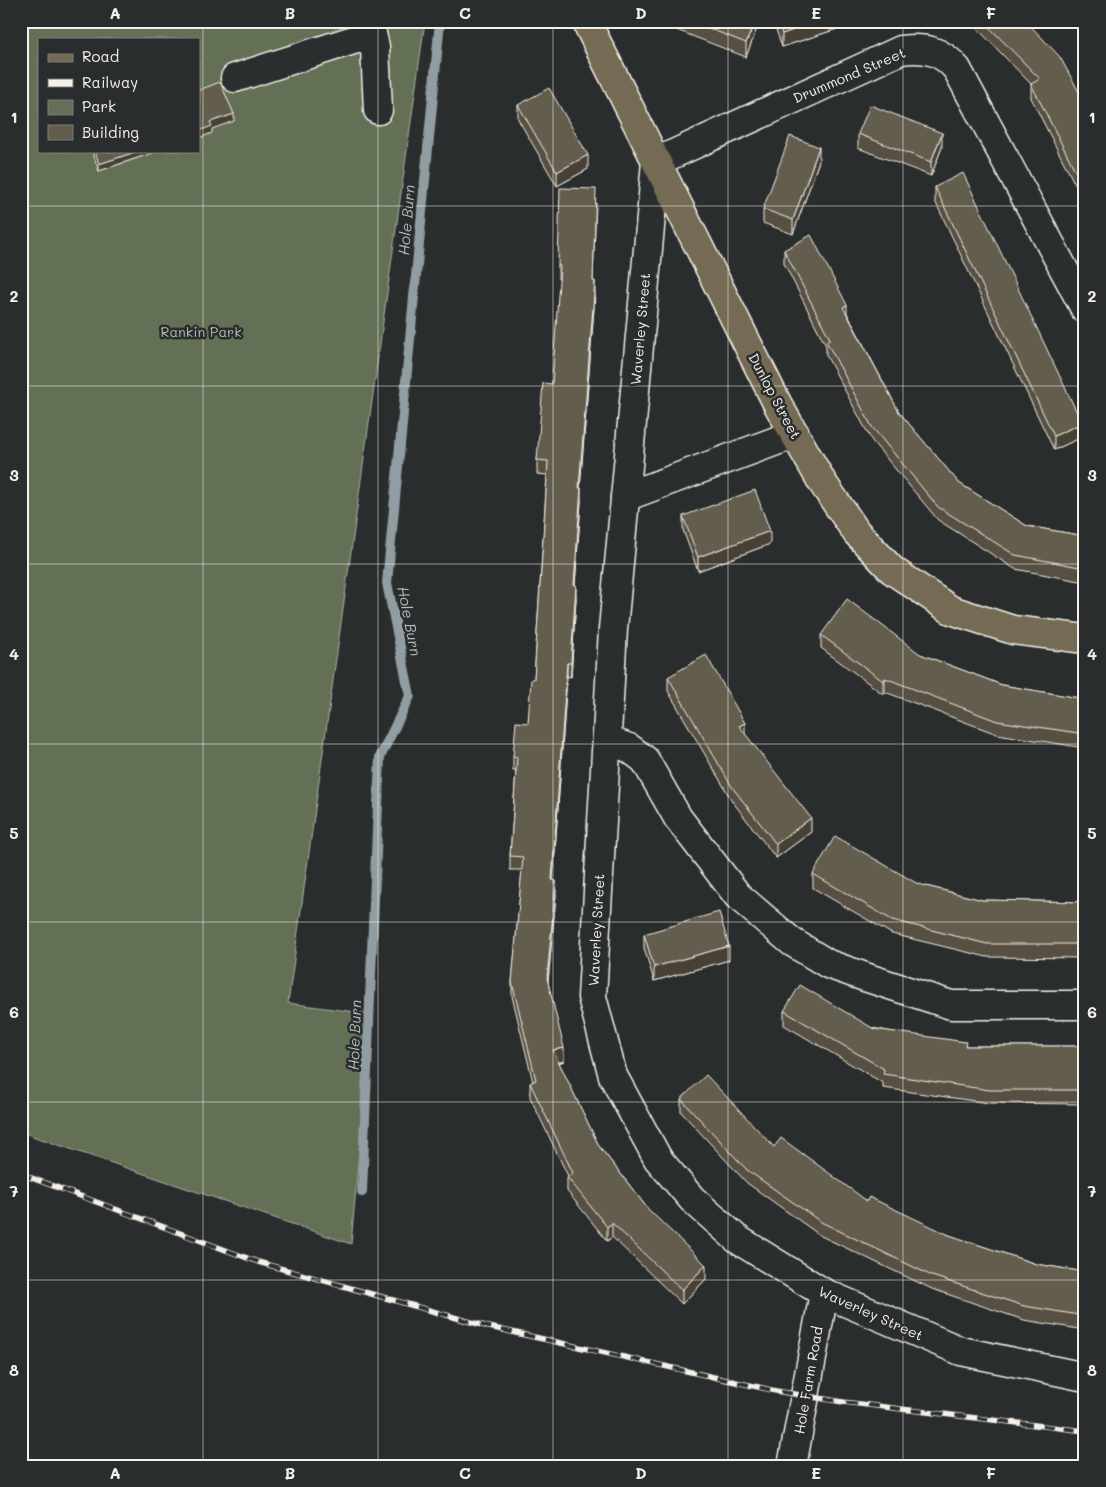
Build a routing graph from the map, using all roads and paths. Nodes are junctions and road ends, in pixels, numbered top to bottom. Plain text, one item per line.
1 (586, 21) edge
2 (370, 27) edge
3 (235, 78) dead end
4 (378, 110) dead end
5 (656, 162) junction
6 (1085, 309) edge
7 (795, 434) junction
8 (625, 497) junction
9 (1085, 639) edge
10 (607, 740) junction
11 (1085, 1005) edge
12 (824, 1293) junction
13 (1085, 1377) edge
14 (792, 1466) edge

1 - 5 main road, Dunlop Street
2 - 3 street
2 - 4 street
5 - 6 street, Drummond Street
5 - 7 main road, Dunlop Street
5 - 8 street, Waverley Street
7 - 8 street
7 - 9 main road, Dunlop Street
8 - 10 street, Waverley Street
10 - 11 street
10 - 12 street, Waverley Street
12 - 13 street, Waverley Street
12 - 14 street, Hole Farm Road

